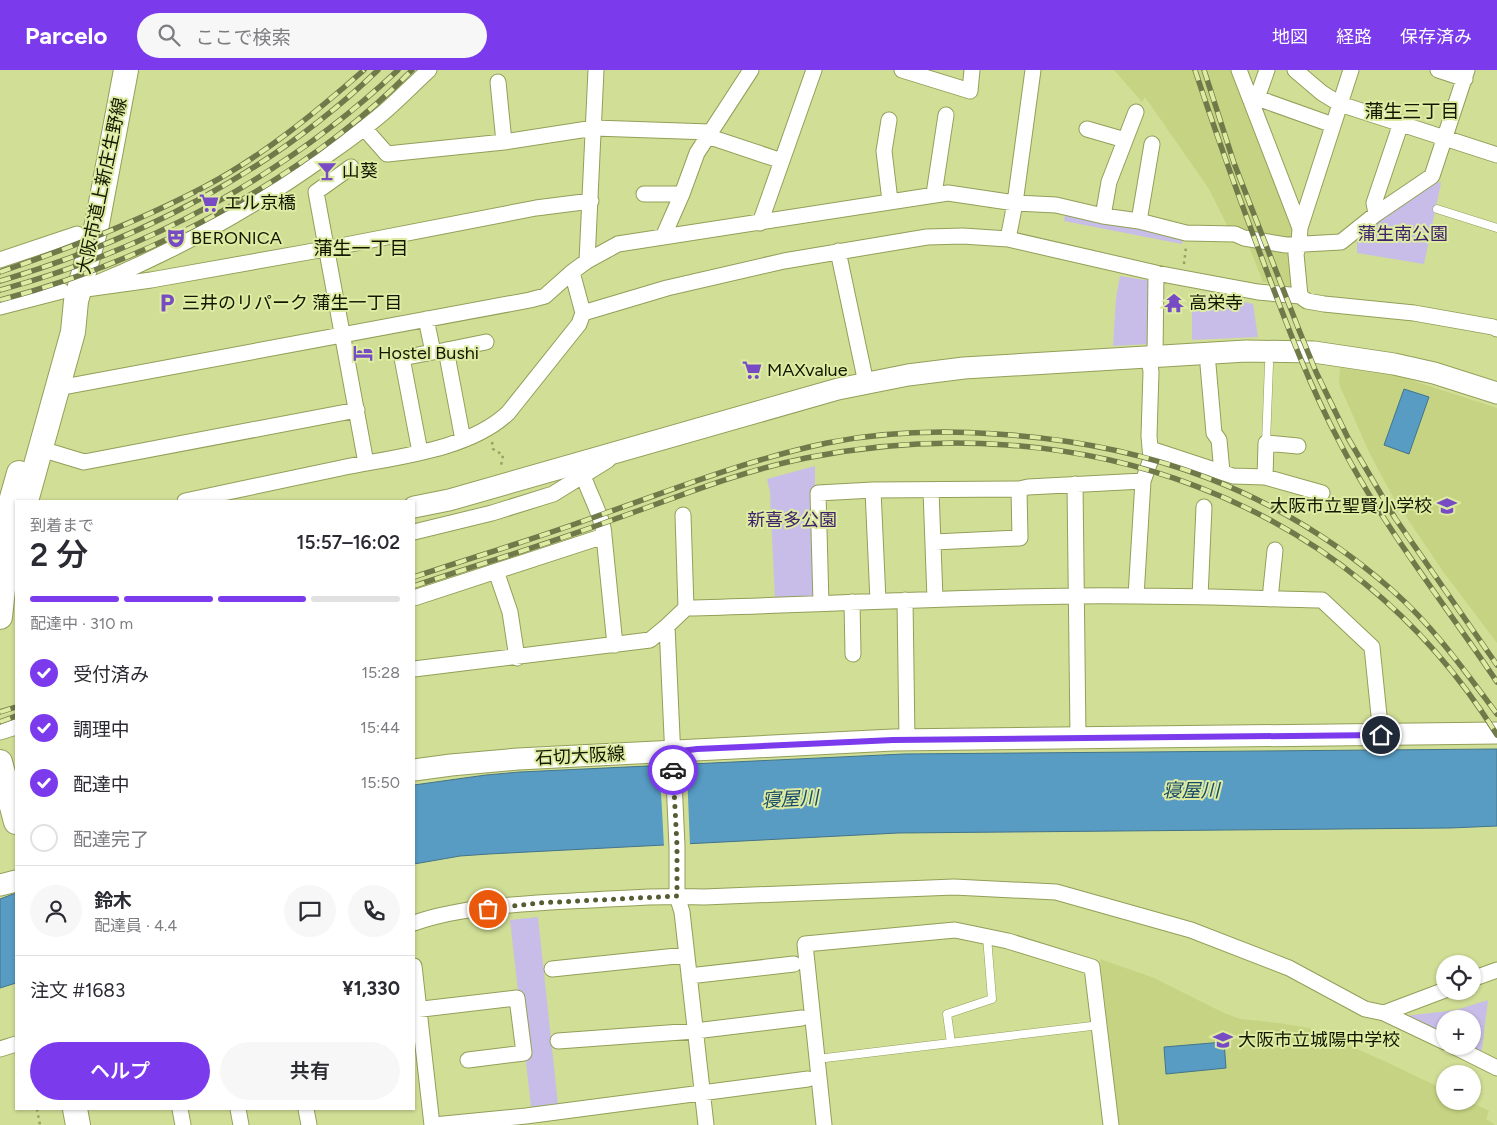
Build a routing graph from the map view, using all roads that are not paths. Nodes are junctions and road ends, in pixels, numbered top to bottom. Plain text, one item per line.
1 (126, 70) edge
2 (429, 70) edge
3 (596, 70) edge
4 (750, 70) edge
5 (814, 70) edge
6 (902, 70) edge
7 (972, 70) edge
8 (1033, 70) edge
9 (1238, 70) edge
10 (1267, 70) edge
11 (1295, 70) edge
12 (1351, 70) edge
13 (1438, 70) edge
14 (1466, 74) edge
15 (498, 82) dead end
16 (1254, 99) junction
17 (1340, 104) junction
18 (1136, 112) dead end
19 (946, 115) dead end
20 (889, 120) dead end
21 (1401, 124) junction
22 (1333, 125) junction
23 (364, 128) junction
24 (594, 128) junction
25 (1087, 129) dead end
26 (709, 134) junction
27 (1445, 137) junction
28 (1125, 140) junction
29 (504, 142) junction
30 (1152, 144) dead end
31 (1497, 155) edge
32 (782, 161) junction
33 (352, 167) dead end
34 (644, 194) dead end
35 (682, 194) junction
36 (934, 194) junction
37 (591, 200) junction
38 (890, 201) junction
39 (1015, 203) junction
40 (1436, 209) dead end
41 (1376, 214) junction
42 (1102, 216) junction
43 (1139, 221) junction
44 (760, 223) junction
45 (1300, 228) junction
46 (1497, 228) edge
47 (77, 234) dead end
48 (663, 237) junction
49 (1008, 239) junction
50 (1298, 244) junction
51 (325, 249) junction
52 (838, 251) junction
53 (0, 260) edge
54 (587, 261) junction
55 (572, 272) junction
56 (1156, 273) junction
57 (72, 294) junction
58 (1300, 296) junction
59 (0, 307) edge
60 (583, 313) junction
61 (426, 319) junction
62 (1497, 329) edge
63 (342, 335) junction
64 (486, 342) dead end
65 (439, 351) junction
66 (1152, 356) junction
67 (1269, 364) dead end
68 (1208, 366) dead end
69 (866, 383) junction
70 (58, 388) junction
71 (1497, 393) edge
72 (357, 410) junction
73 (464, 440) junction
74 (1266, 443) junction
75 (1298, 446) dead end
76 (41, 449) junction
77 (1150, 449) junction
78 (624, 450) junction
79 (420, 452) junction
80 (366, 463) junction
81 (1222, 472) junction
82 (1265, 477) junction
83 (1143, 481) junction
84 (586, 483) dead end
85 (1075, 484) junction
86 (1018, 489) junction
87 (873, 490) junction
88 (931, 490) junction
89 (1322, 493) dead end
90 (26, 500) edge
91 (190, 500) edge
92 (415, 507) edge
93 (1204, 507) dead end
94 (683, 515) dead end
95 (10, 531) edge
96 (415, 532) edge
97 (604, 536) junction
98 (934, 542) junction
99 (1274, 550) dead end
100 (496, 571) junction
101 (7, 590) edge
102 (1077, 596) junction
103 (1136, 596) junction
104 (1200, 597) junction
105 (415, 598) edge
106 (935, 599) junction
107 (1270, 599) junction
108 (906, 600) junction
109 (878, 601) junction
110 (852, 602) junction
111 (821, 604) junction
112 (686, 608) junction
113 (0, 617) edge
114 (667, 626) junction
115 (614, 645) junction
116 (853, 654) dead end
117 (517, 658) junction
118 (415, 669) edge
119 (15, 727) edge
120 (0, 732) edge
121 (1497, 733) edge
122 (1381, 735) junction
123 (1078, 738) junction
124 (907, 739) junction
125 (673, 757) junction
126 (415, 770) edge
127 (5, 772) edge
128 (15, 817) edge
129 (15, 881) edge
130 (0, 885) edge
131 (677, 896) junction
132 (415, 923) edge
133 (988, 937) junction
134 (686, 955) junction
135 (794, 964) dead end
136 (552, 969) dead end
137 (1497, 970) edge
138 (689, 976) junction
139 (1481, 976) edge
140 (415, 988) edge
141 (1436, 993) edge
142 (416, 1010) edge
143 (1384, 1013) junction
144 (802, 1018) dead end
145 (1100, 1025) junction
146 (695, 1030) junction
147 (1436, 1038) edge
148 (558, 1042) dead end
149 (951, 1043) junction
150 (15, 1044) edge
151 (0, 1049) edge
152 (1471, 1055) edge
153 (816, 1059) junction
154 (468, 1060) dead end
155 (419, 1062) edge
156 (1497, 1068) edge
157 (808, 1079) dead end
158 (702, 1092) junction
159 (75, 1110) edge
160 (180, 1110) edge
161 (238, 1110) edge
162 (306, 1110) edge
163 (78, 1125) edge
164 (183, 1125) edge
165 (241, 1125) edge
166 (308, 1125) edge
167 (433, 1125) edge
168 (706, 1125) edge
169 (824, 1125) edge
170 (1111, 1125) edge

1 - 57 main road, 大阪市道上新庄生野線
2 - 23 street
3 - 24 street
4 - 26 street
5 - 32 street
6 - 7 street
8 - 39 street
9 - 16 street
10 - 16 street
11 - 17 street
12 - 17 street
13 - 14 street
14 - 27 street
15 - 29 street
16 - 22 street
16 - 45 street
17 - 21 street
17 - 22 street
18 - 28 street
19 - 36 street
20 - 38 street
21 - 27 street
21 - 41 street
22 - 45 street
23 - 29 street
23 - 57 street
24 - 26 street
24 - 29 street
24 - 37 street
25 - 28 street
26 - 32 street
26 - 35 street
27 - 31 street
27 - 41 street
28 - 42 street
30 - 43 street
32 - 44 street
33 - 51 street
34 - 35 street
35 - 48 street
36 - 38 street
36 - 39 street
37 - 51 street
37 - 54 street
38 - 44 street
39 - 42 street
39 - 49 street
40 - 46 lane
41 - 50 street
42 - 43 street
43 - 50 street
44 - 48 street
45 - 50 street
47 - 53 street
48 - 54 street
49 - 52 street
49 - 56 street
50 - 58 street
51 - 57 street
51 - 63 street
52 - 60 street
52 - 69 street
54 - 55 street
55 - 60 street
55 - 61 street
56 - 58 street
56 - 66 street
57 - 59 street
57 - 70 main road, 大阪市道上新庄生野線
57 - 95 main road, 大阪市道上新庄生野線
58 - 62 street
60 - 73 street
61 - 63 street
61 - 65 street
63 - 70 street
63 - 72 street
64 - 65 street
65 - 73 street
65 - 79 street
66 - 69 main road
66 - 71 main road
66 - 77 street
67 - 74 lane
68 - 81 street
69 - 78 main road
70 - 76 main road, 大阪市道上新庄生野線
72 - 76 street
72 - 80 street
73 - 79 street
74 - 75 street
74 - 82 street
76 - 90 main road, 大阪市道上新庄生野線
77 - 81 street
77 - 83 street
78 - 92 main road
78 - 96 street
79 - 80 street
80 - 91 street
81 - 82 street
82 - 89 street
83 - 85 street
83 - 103 street
84 - 97 street
85 - 86 street
85 - 102 street
86 - 88 street
86 - 98 street
87 - 88 street
87 - 109 street
87 - 111 street
88 - 98 street
93 - 104 street
94 - 112 street
95 - 101 main road, 大阪市道上新庄生野線
97 - 100 street
97 - 115 street
98 - 106 street
99 - 107 street
100 - 105 street
100 - 117 street
101 - 113 main road, 大阪市道上新庄生野線
102 - 103 street
102 - 106 street
102 - 123 street
103 - 104 street
104 - 107 street
106 - 108 street
107 - 122 street
108 - 109 street
108 - 124 street
109 - 110 street
110 - 111 street
110 - 116 street
111 - 112 street
112 - 114 street
114 - 115 street
114 - 125 street
115 - 117 street
117 - 118 street
119 - 120 street
121 - 122 main road, 石切大阪線
122 - 123 main road, 石切大阪線
123 - 124 main road, 石切大阪線
124 - 125 main road, 石切大阪線
125 - 126 main road, 石切大阪線
125 - 131 street
127 - 128 main road
129 - 130 main road
131 - 132 street
131 - 134 street
131 - 143 street
133 - 145 street
133 - 149 lane
133 - 153 street
134 - 136 street
134 - 138 street
135 - 138 street
137 - 139 street
138 - 146 street
140 - 142 street
141 - 143 street
142 - 154 street
142 - 155 street
143 - 147 street
144 - 146 street
145 - 149 lane
145 - 170 street
146 - 148 street
146 - 158 street
149 - 153 lane
150 - 151 street
152 - 156 street
153 - 169 street
155 - 167 street
157 - 158 street
158 - 167 street
158 - 168 street
159 - 163 main road
160 - 164 street
161 - 165 street
162 - 166 street

